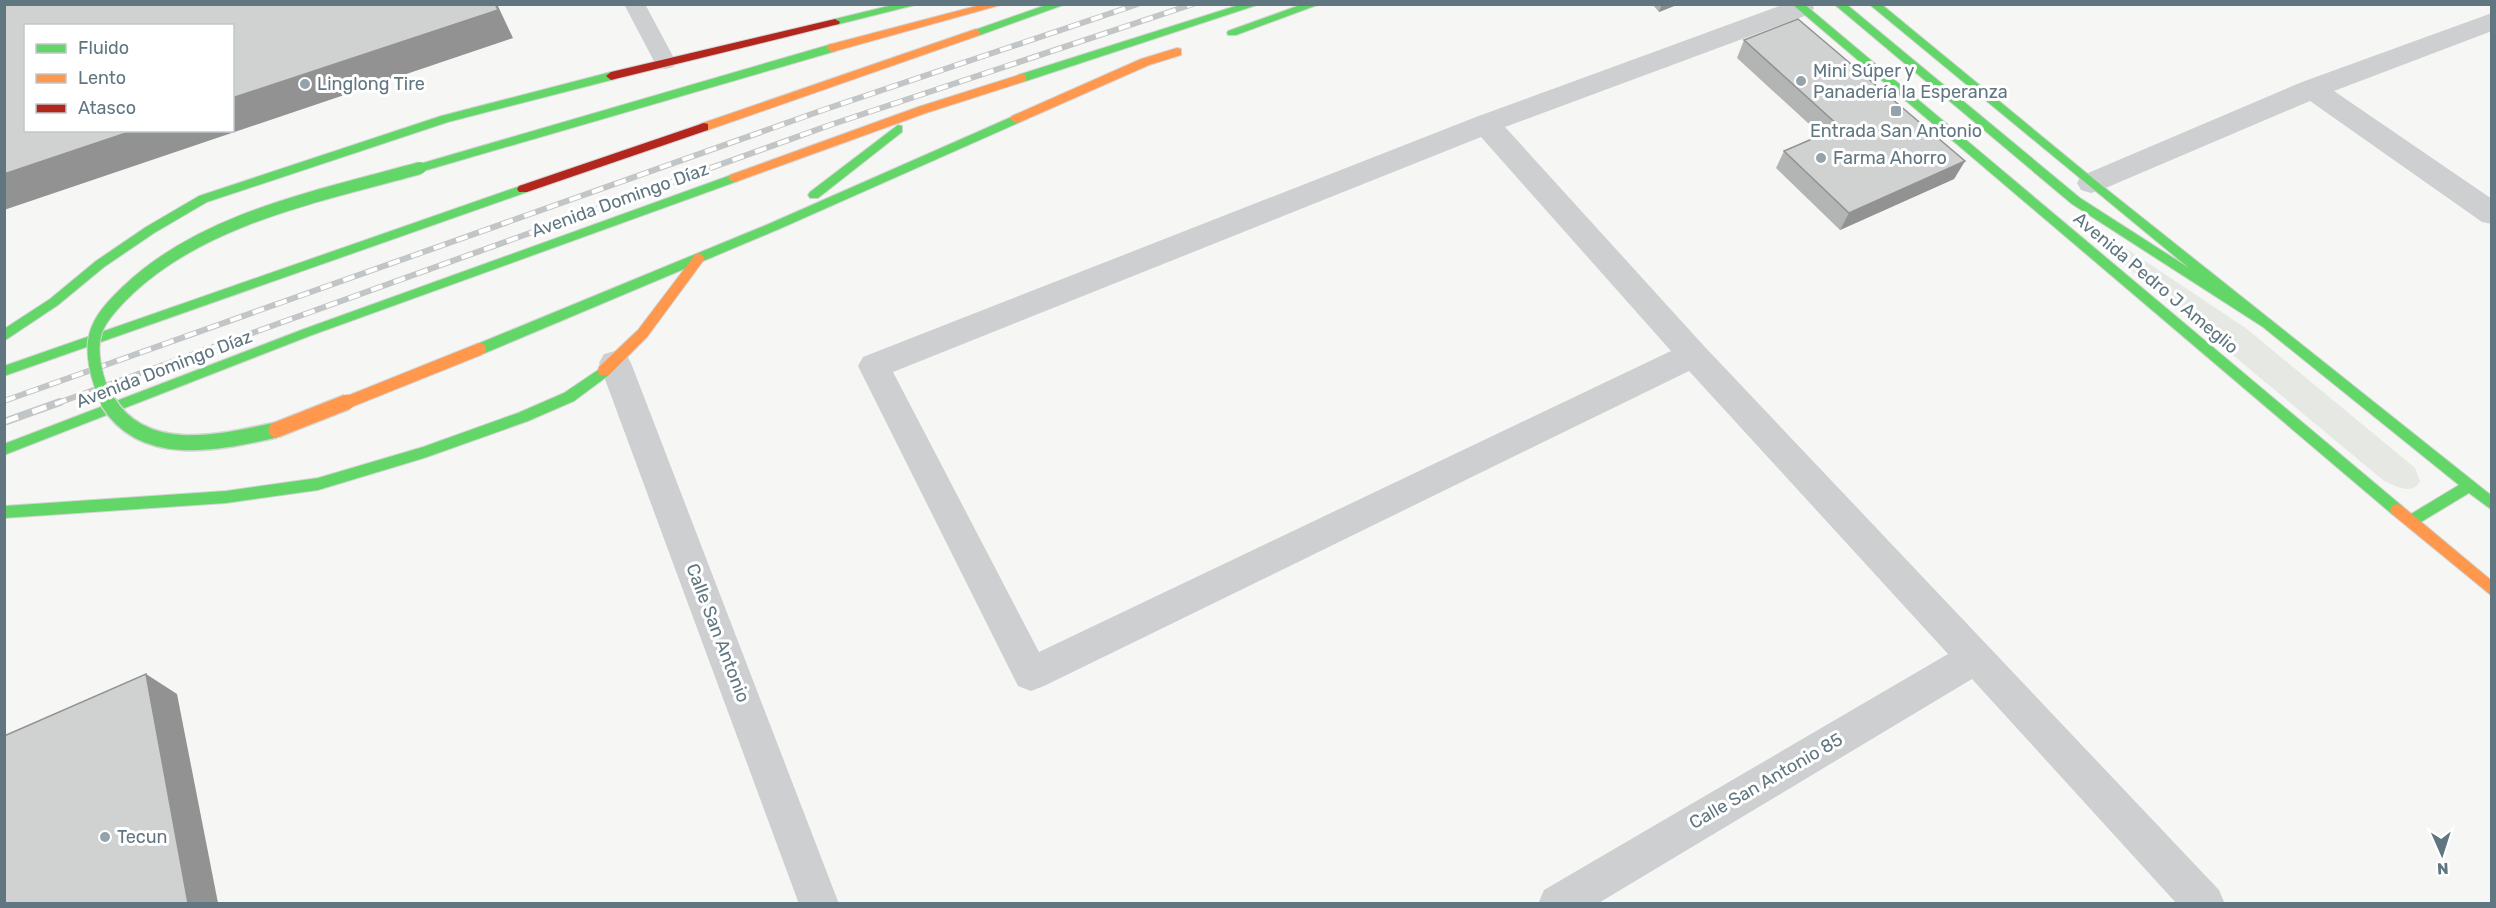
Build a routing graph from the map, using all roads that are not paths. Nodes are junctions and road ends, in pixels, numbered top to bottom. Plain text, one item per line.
1 (634, 4) edge
2 (914, 4) edge
3 (999, 4) edge
4 (1061, 4) edge
5 (1255, 4) edge
6 (1315, 4) edge
7 (1839, 4) edge
8 (1874, 4) edge
9 (1799, 6) edge
10 (822, 10) dead end
11 (2492, 21) edge
12 (1213, 39) dead end
13 (736, 45) junction
14 (1190, 47) dead end
15 (665, 62) junction
16 (2312, 89) junction
17 (922, 110) junction
18 (1486, 124) junction
19 (2091, 183) junction
20 (2492, 214) edge
21 (775, 226) junction
22 (700, 256) junction
23 (2264, 323) junction
24 (4, 336) edge
25 (1693, 355) junction
26 (615, 363) junction
27 (4, 371) edge
28 (4, 450) edge
29 (2469, 486) junction
30 (2492, 504) edge
31 (4, 512) edge
32 (2410, 521) junction
33 (2492, 590) edge
34 (1975, 658) junction
35 (819, 903) edge
36 (1558, 903) edge
37 (2205, 903) edge

1 - 15 lane
2 - 13 main road
3 - 22 main road, bridge
4 - 27 main road
5 - 17 main road, Avenida Domingo Díaz
6 - 12 main road
7 - 23 main road
8 - 19 main road, Avenida Pedro J Ameglio
9 - 18 street
9 - 32 main road, Avenida Pedro J Ameglio
10 - 13 main road
11 - 16 street
13 - 15 main road
14 - 21 main road
15 - 24 main road
16 - 19 street
16 - 20 street
17 - 21 main road
17 - 28 main road, Avenida Domingo Díaz
18 - 25 street
18 - 25 street
19 - 23 main road, Avenida Pedro J Ameglio
21 - 22 main road
22 - 26 main road
23 - 29 main road, Avenida Pedro J Ameglio
25 - 34 street
26 - 31 main road
26 - 35 street, Calle San Antonio
29 - 30 main road, Avenida Pedro J Ameglio
29 - 32 main road
32 - 33 main road, Avenida Pedro J Ameglio
34 - 36 street, Calle San Antonio 85
34 - 37 street

